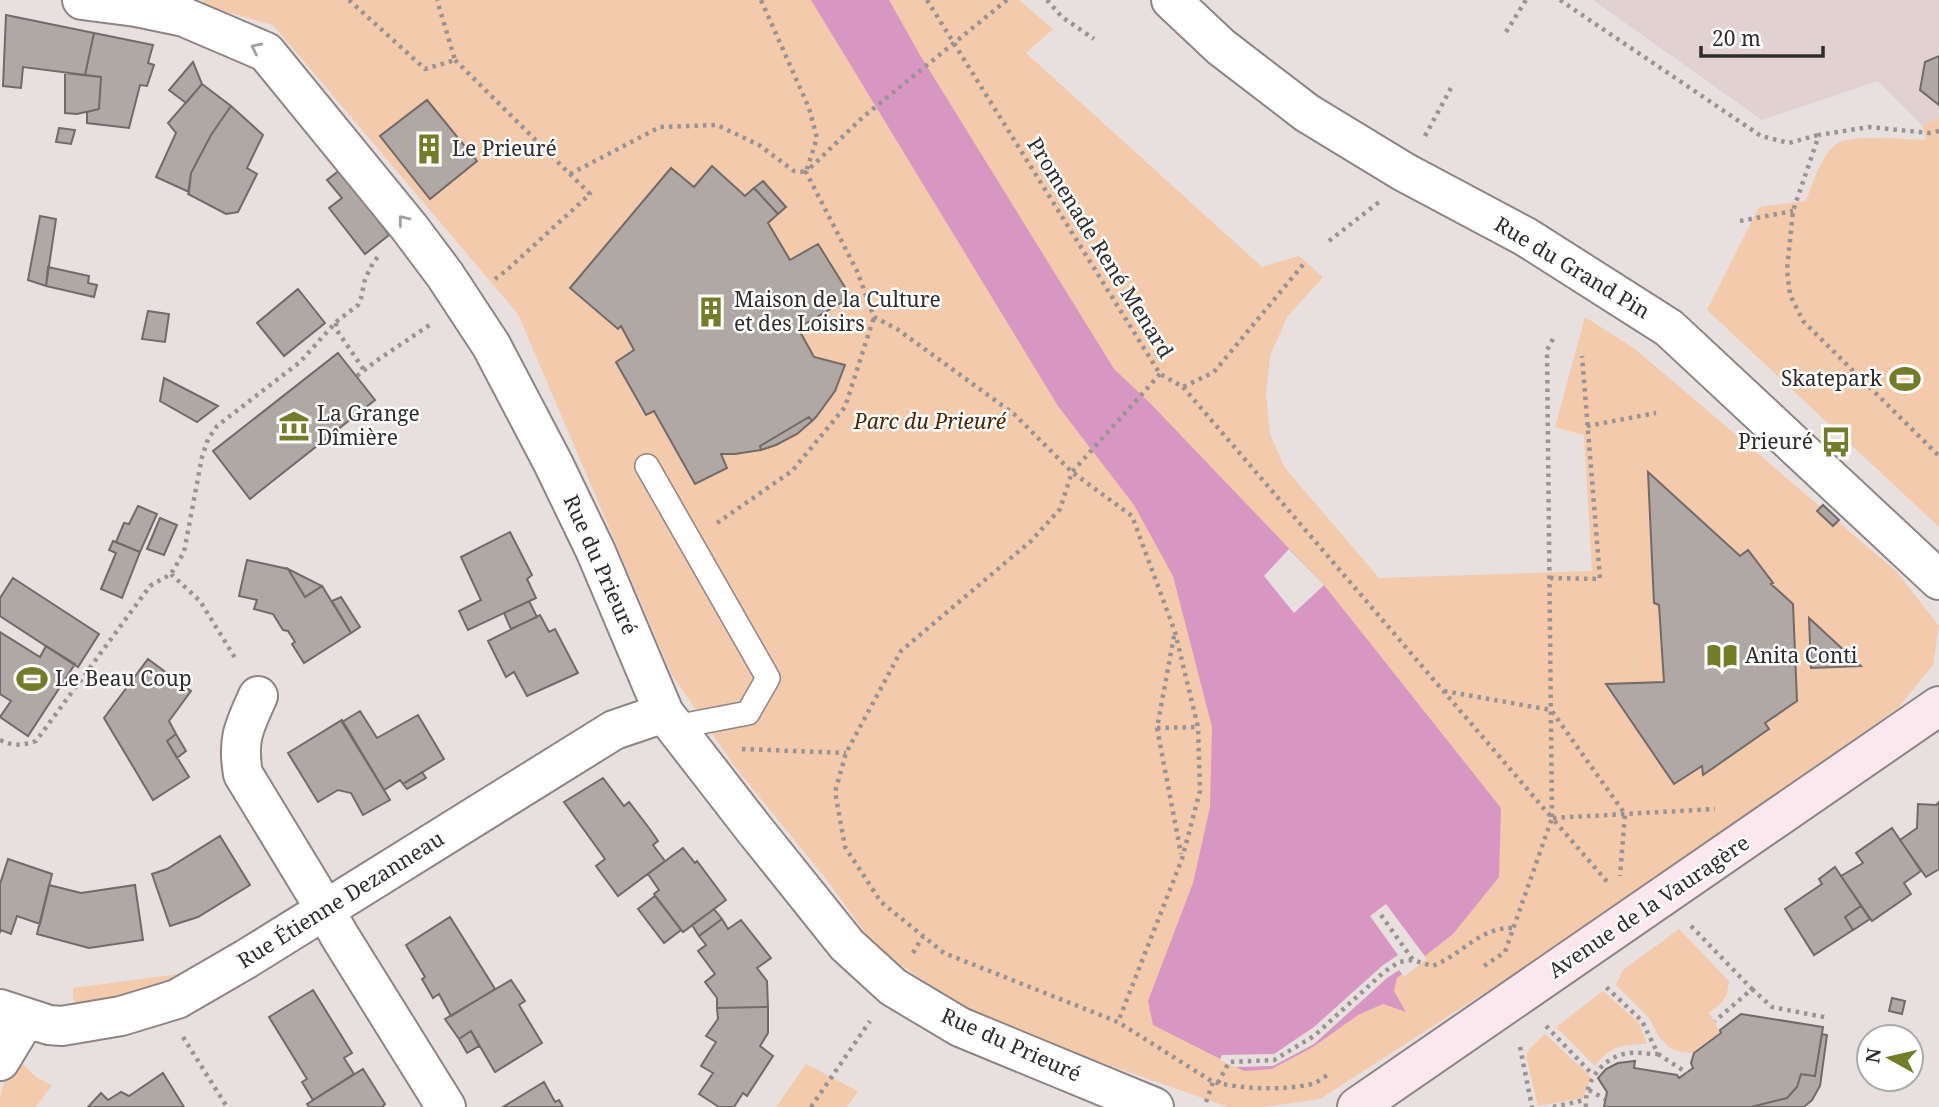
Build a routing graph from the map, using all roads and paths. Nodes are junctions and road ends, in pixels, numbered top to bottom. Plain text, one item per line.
1 (82, 0) edge
2 (349, 0) edge
3 (437, 0) edge
4 (761, 0) edge
5 (927, 0) edge
6 (1007, 0) edge
7 (1047, 0) edge
8 (1171, 0) edge
9 (1526, 0) edge
10 (1560, 0) edge
11 (1506, 32) dead end
12 (1094, 38) dead end
13 (954, 42) junction
14 (456, 60) junction
15 (1451, 88) dead end
16 (1939, 131) edge
17 (1819, 135) junction
18 (1419, 146) dead end
19 (806, 172) junction
20 (570, 174) junction
21 (1383, 198) dead end
22 (1793, 211) junction
23 (1740, 221) dead end
24 (1329, 241) dead end
25 (383, 250) dead end
26 (1307, 261) dead end
27 (488, 284) dead end
28 (874, 317) junction
29 (336, 322) junction
30 (1553, 339) dead end
31 (407, 340) dead end
32 (1582, 356) dead end
33 (364, 370) junction
34 (1160, 374) junction
35 (357, 376) dead end
36 (1183, 387) junction
37 (1656, 414) dead end
38 (1587, 426) junction
39 (1939, 456) edge
40 (647, 466) dead end
41 (1072, 472) junction
42 (690, 542) junction
43 (171, 574) junction
44 (1549, 578) junction
45 (1939, 580) edge
46 (1175, 632) junction
47 (251, 683) joint
48 (1443, 691) junction
49 (1939, 706) edge
50 (1551, 710) junction
51 (670, 720) junction
52 (1198, 727) junction
53 (1157, 728) junction
54 (0, 740) edge
55 (738, 749) dead end
56 (846, 753) junction
57 (1716, 809) dead end
58 (1625, 814) junction
59 (1552, 818) junction
60 (1182, 859) junction
61 (1619, 882) dead end
62 (1610, 886) dead end
63 (325, 910) junction
64 (1381, 915) dead end
65 (1683, 918) dead end
66 (1513, 928) junction
67 (1516, 946) dead end
68 (1504, 952) junction
69 (1413, 960) junction
70 (1470, 976) dead end
71 (1605, 986) dead end
72 (1752, 989) junction
73 (877, 1011) dead end
74 (13, 1014) edge
75 (1829, 1018) dead end
76 (1716, 1021) dead end
77 (1118, 1022) junction
78 (1546, 1027) dead end
79 (182, 1036) dead end
80 (1520, 1047) dead end
81 (1658, 1054) junction
82 (0, 1061) edge
83 (1335, 1070) dead end
84 (1687, 1073) dead end
85 (1593, 1075) junction
86 (1215, 1083) junction
87 (1589, 1090) junction
88 (1605, 1099) dead end
89 (1585, 1100) junction
90 (1206, 1102) dead end
91 (227, 1107) edge
92 (446, 1107) edge
93 (811, 1107) edge
94 (1154, 1107) edge
95 (1357, 1107) edge
96 (1532, 1107) edge
97 (1553, 1107) edge
98 (1586, 1107) edge

51 -> 1 street, Rue du Prieuré
2 - 14 path
3 - 14 path
4 - 19 path
5 - 13 path, Promenade René Menard
6 - 13 path
7 - 12 path
8 - 45 street, Rue du Grand Pin
9 - 11 path
10 - 17 path
13 - 19 path
13 - 34 path, Promenade René Menard
14 - 20 path
15 - 18 path
16 - 17 path
17 - 22 path
19 - 20 path
19 - 28 path
20 - 27 path
21 - 24 path
22 - 23 path
22 - 39 path
25 - 29 path
26 - 36 path
28 - 41 path
28 - 42 path
29 - 33 path
29 - 43 path
30 - 44 path
31 - 33 path
32 - 38 path
33 - 35 path
34 - 36 path, Promenade René Menard
34 - 41 path
36 - 48 path, Promenade René Menard
37 - 38 path
38 - 44 path
40 - 42 lane
41 - 46 path
41 - 56 path
42 - 51 lane
43 - 47 path
43 - 54 path
44 - 50 path
46 - 52 path
46 - 53 path
47 - 63 street
48 - 50 path
48 - 59 path, Promenade René Menard
49 - 95 street, Avenue de la Vauragère
50 - 58 path
50 - 59 path
51 - 63 street, Rue Étienne Dezanneau
51 - 94 street, Rue du Prieuré
52 - 53 path
52 - 60 path
53 - 60 path
55 - 56 path
56 - 77 path
57 - 58 path
58 - 59 path
58 - 61 path
59 - 62 path, Promenade René Menard
59 - 66 path
60 - 77 path
63 - 74 street, Rue Étienne Dezanneau
63 - 92 street
64 - 69 path
65 - 72 path
66 - 68 path
66 - 69 path
67 - 68 path
68 - 70 path
69 - 86 path
71 - 81 path
72 - 75 path
72 - 76 path
73 - 93 path
74 - 82 street
77 - 86 path
78 - 85 path
79 - 91 path
80 - 96 path
81 - 84 path
81 - 85 path
83 - 86 path
85 - 87 path
86 - 90 path
87 - 88 path
87 - 89 path
89 - 97 path
89 - 98 path

